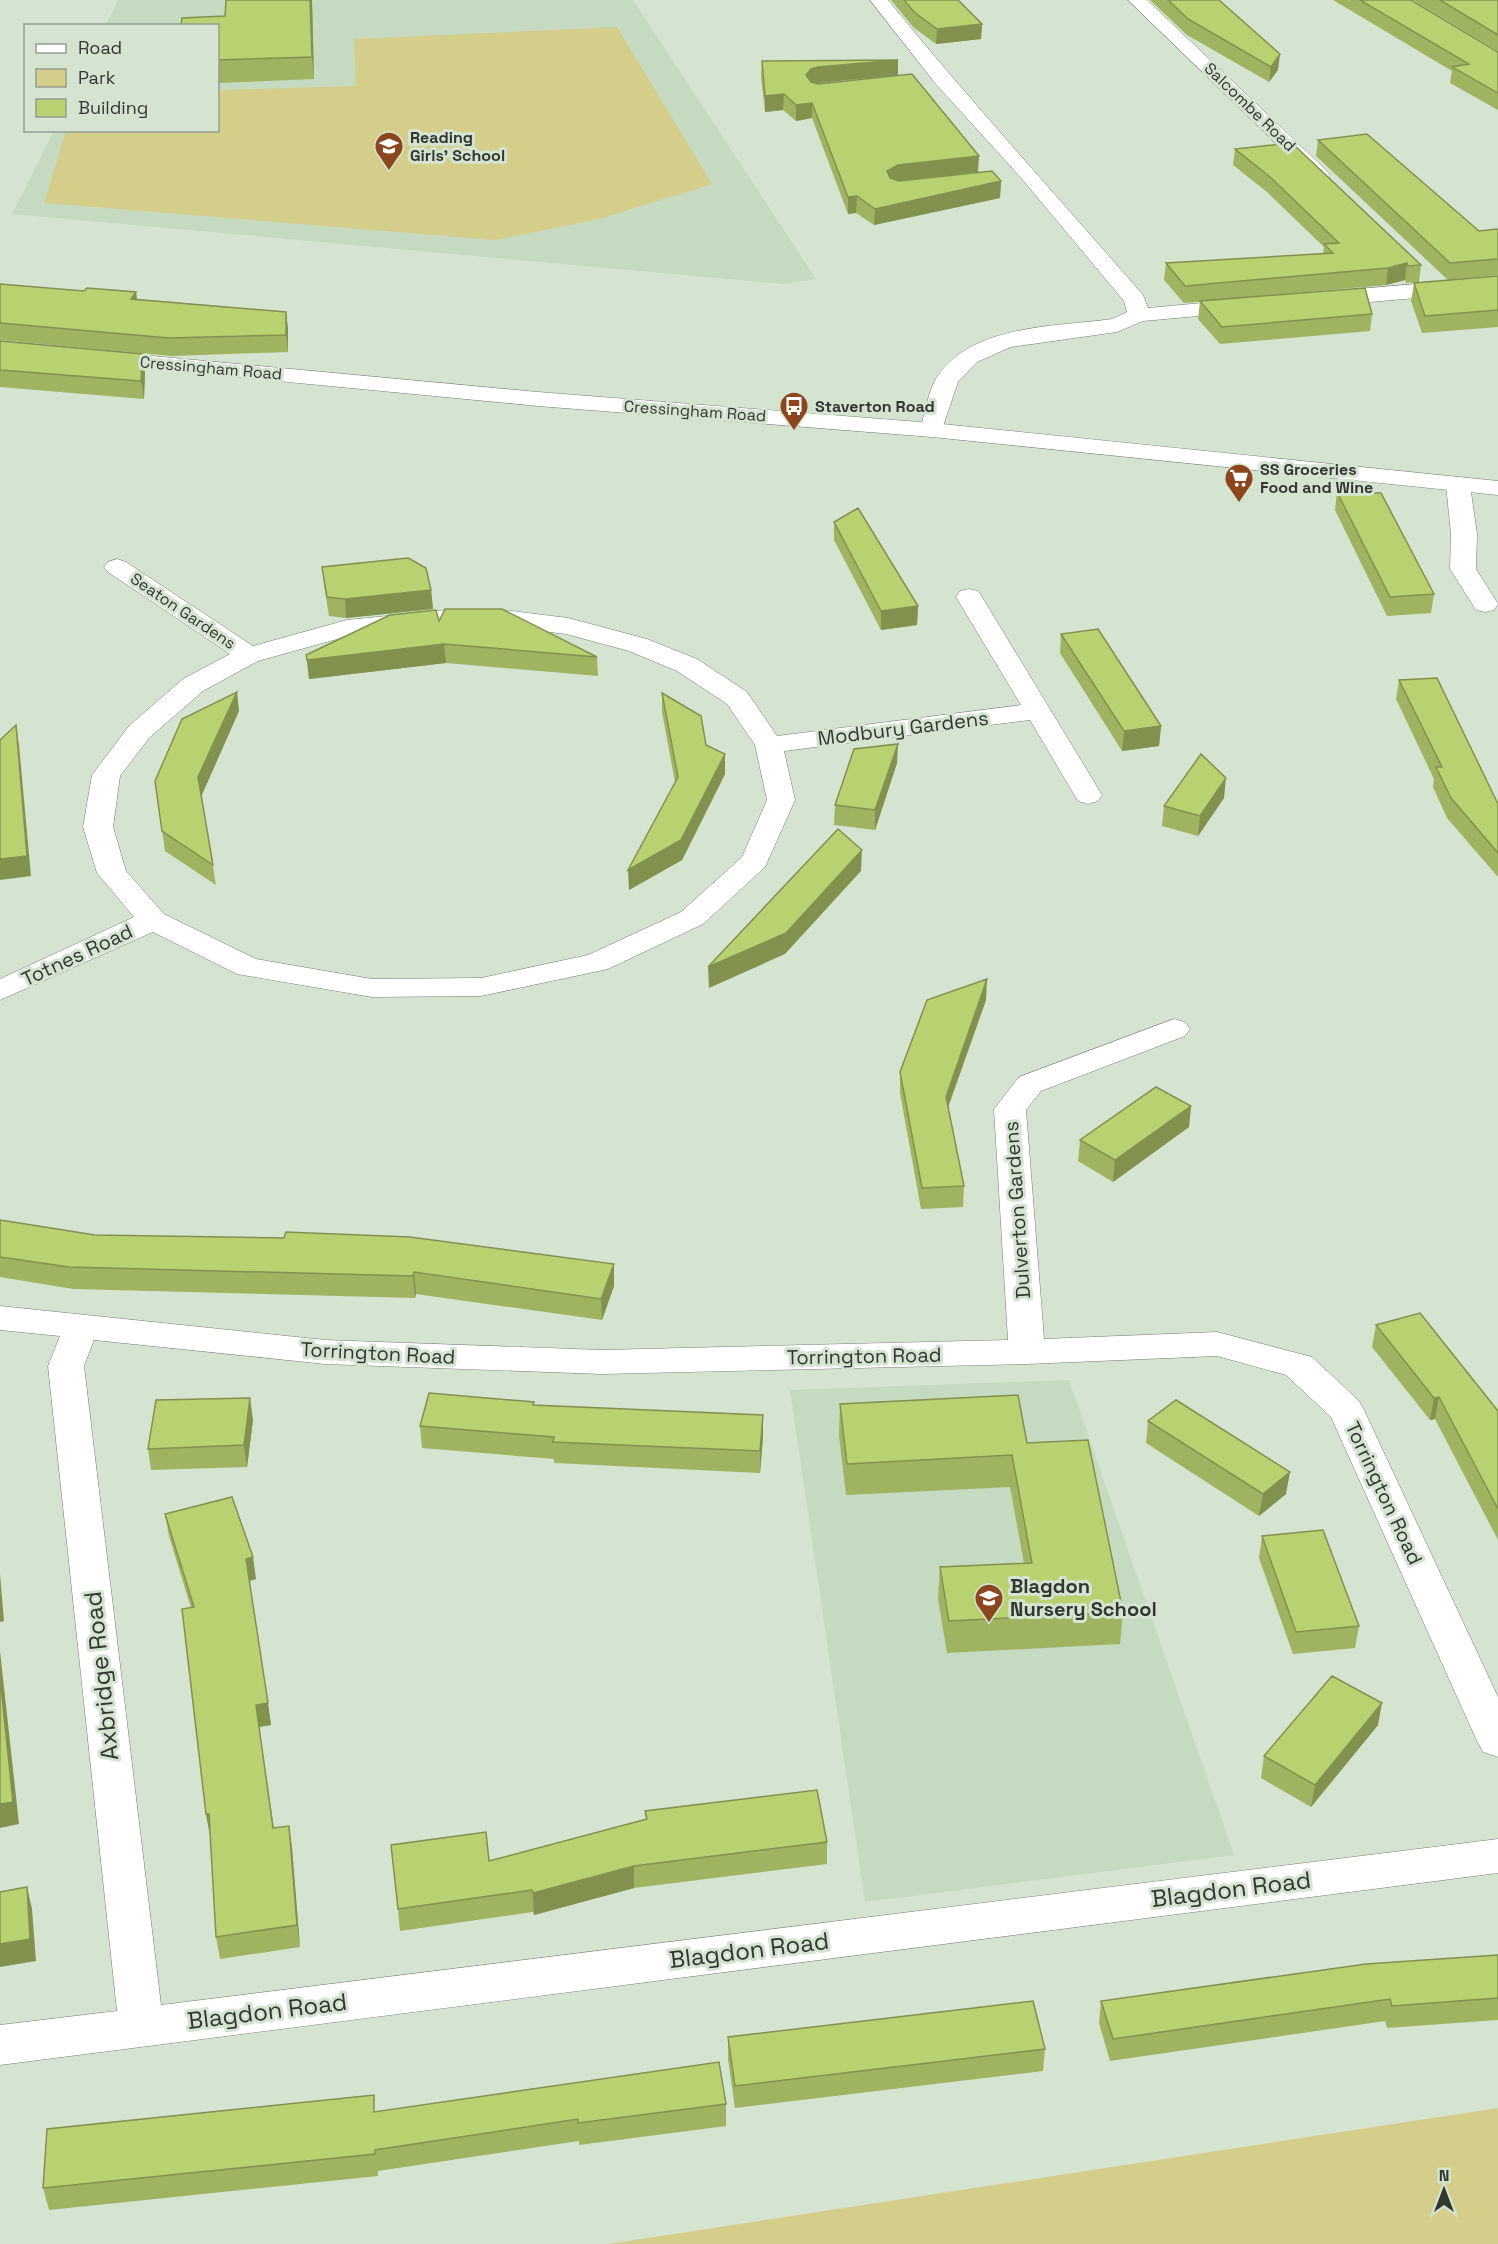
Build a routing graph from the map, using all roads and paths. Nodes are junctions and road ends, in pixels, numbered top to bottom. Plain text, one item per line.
1 (879, 0) edge
2 (1137, 0) edge
3 (942, 79) junction
4 (920, 81) edge
5 (1029, 175) junction
6 (1006, 178) dead end
7 (1330, 184) edge
8 (1425, 273) dead end
9 (1498, 284) edge
10 (1442, 289) junction
11 (1302, 301) edge
12 (1267, 304) edge
13 (1139, 315) junction
14 (72, 356) edge
15 (932, 430) junction
16 (1458, 485) junction
17 (1498, 488) edge
18 (117, 567) dead end
19 (969, 597) dead end
20 (1485, 604) dead end
21 (249, 655) junction
22 (1038, 711) junction
23 (769, 745) junction
24 (1088, 795) dead end
25 (153, 920) junction
26 (0, 991) edge
27 (1174, 1029) dead end
28 (0, 1317) edge
29 (81, 1328) junction
30 (1027, 1352) junction
31 (1498, 1741) edge
32 (1498, 1856) edge
33 (141, 2026) junction
34 (0, 2045) edge

1 - 3 street
2 - 7 street, Salcombe Road
3 - 4 street
3 - 5 street
5 - 6 street
5 - 13 street
8 - 10 street
9 - 10 street
10 - 11 street
12 - 13 street
13 - 15 street
14 - 15 street, Cressingham Road
15 - 16 street, Cressingham Road
16 - 17 street, Cressingham Road
16 - 20 street
18 - 21 street, Seaton Gardens
19 - 22 street
21 - 23 street
21 - 25 street
22 - 23 street, Modbury Gardens
22 - 24 street
23 - 25 street
25 - 26 street, Totnes Road
27 - 30 street, Dulverton Gardens
28 - 29 street, Torrington Road
29 - 30 street, Torrington Road
29 - 33 street, Axbridge Road
30 - 31 street, Torrington Road
32 - 33 street, Blagdon Road
33 - 34 street, Blagdon Road

